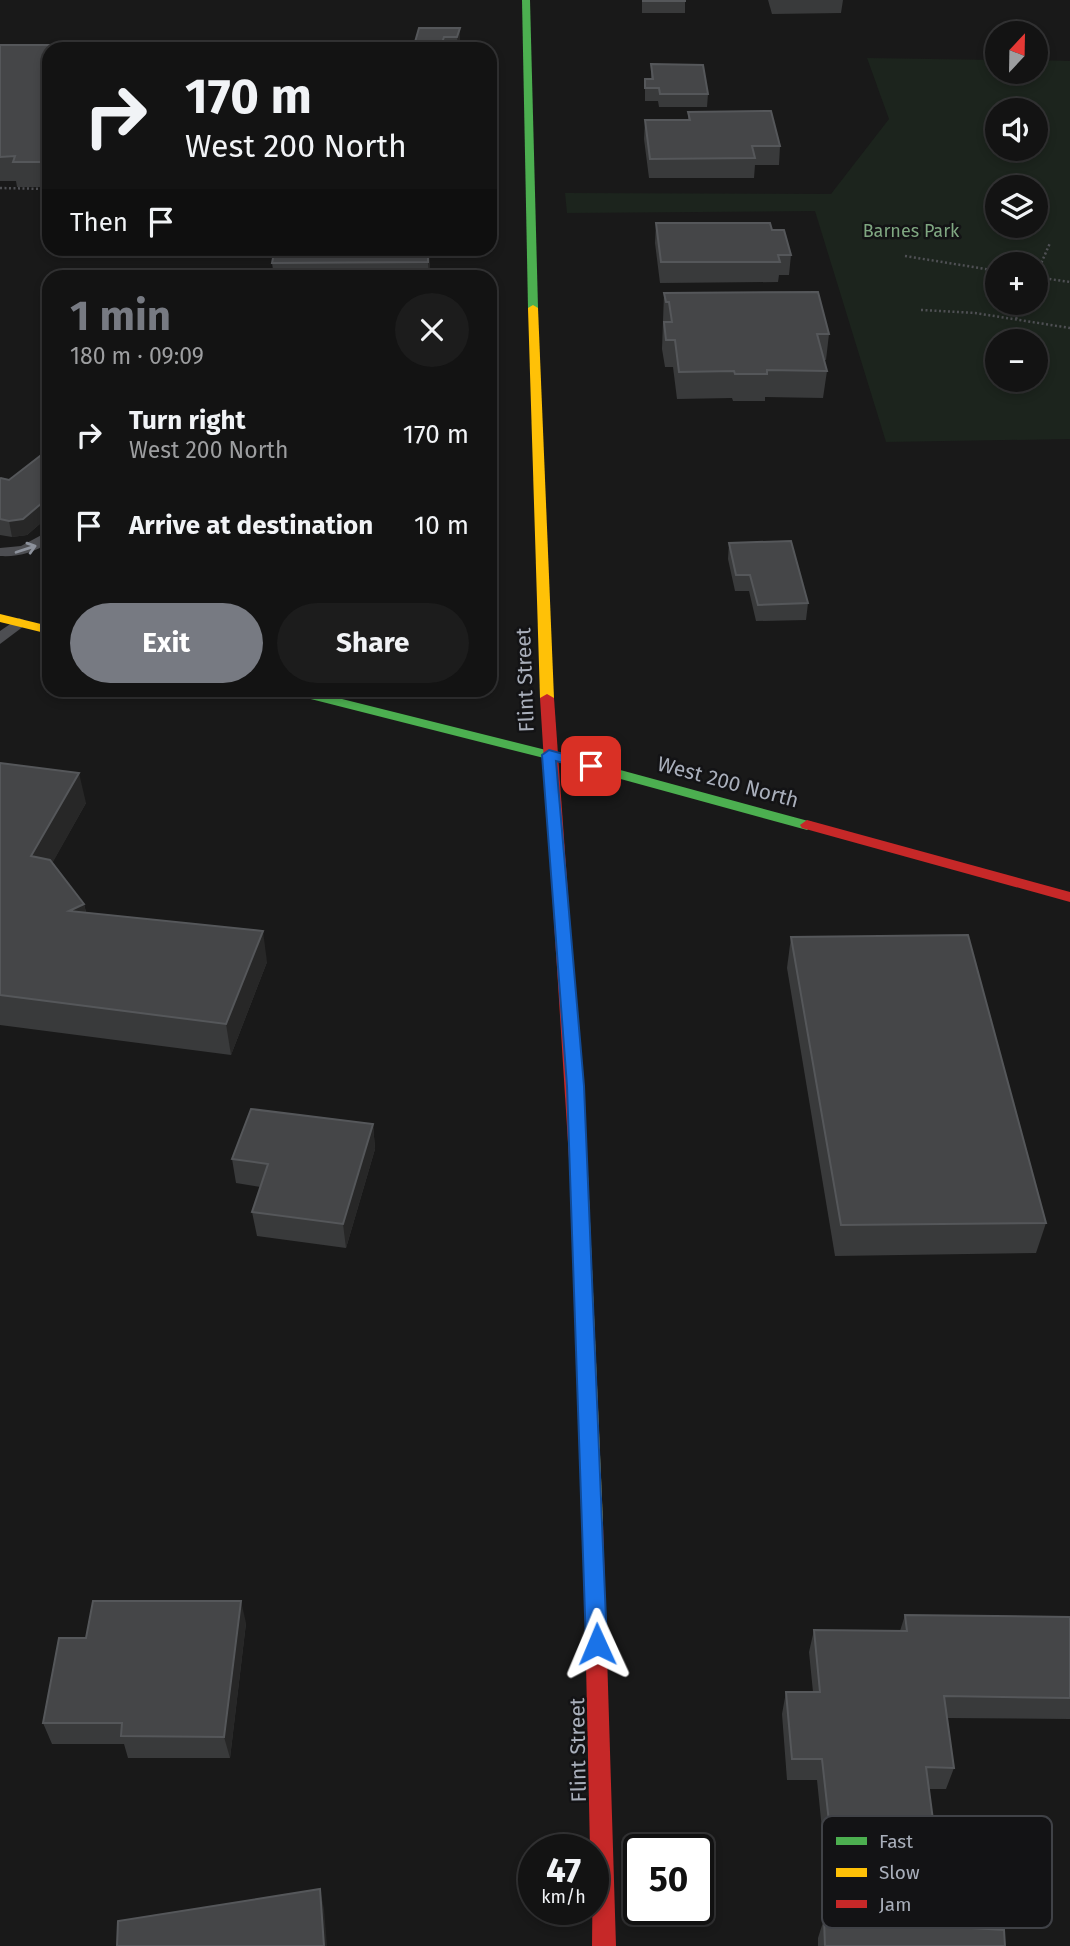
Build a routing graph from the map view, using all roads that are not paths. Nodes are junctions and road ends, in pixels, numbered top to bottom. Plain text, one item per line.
1 (526, 0) edge
2 (42, 542) edge
3 (0, 552) edge
4 (0, 618) edge
5 (19, 622) junction
6 (42, 628) edge
7 (0, 639) edge
8 (320, 697) edge
9 (549, 755) junction
10 (1070, 897) edge
11 (604, 1946) edge

1 - 9 street, Flint Street
3 -> 2 lane
4 - 5 street
5 - 6 street
5 - 7 lane
8 - 9 street, West 200 North
9 - 10 street, West 200 North
9 - 11 street, Flint Street

